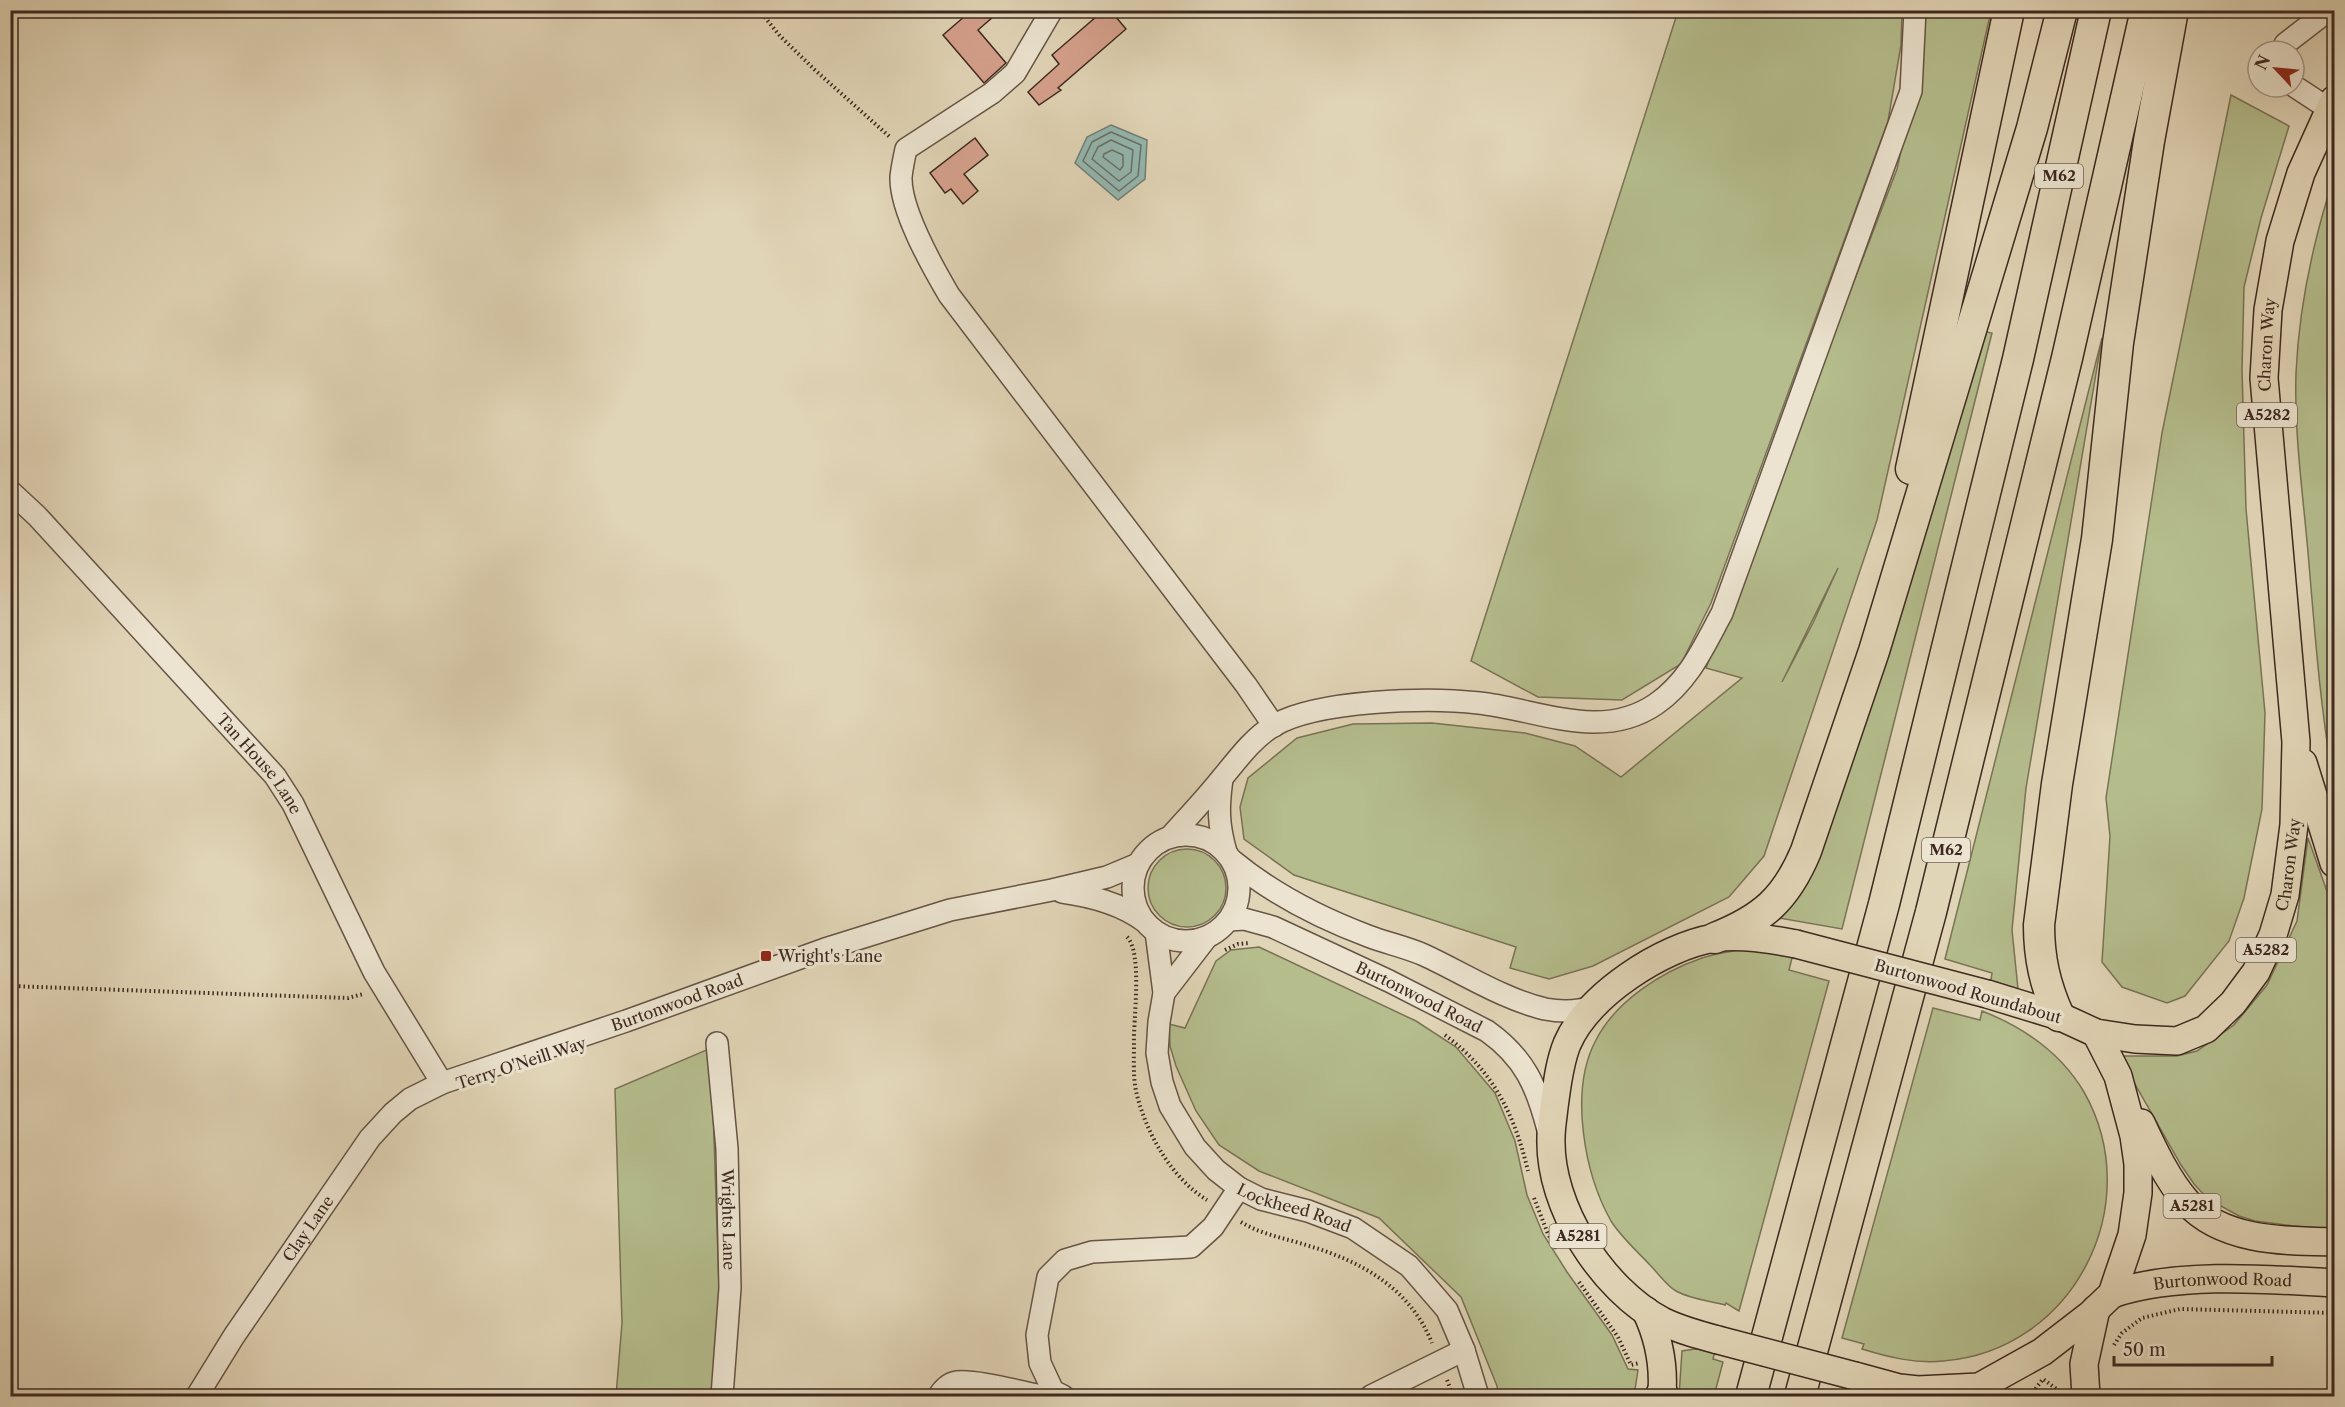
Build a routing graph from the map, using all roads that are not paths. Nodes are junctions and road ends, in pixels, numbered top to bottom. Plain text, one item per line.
1 (1052, 10) edge
2 (1916, 10) edge
3 (2009, 10) edge
4 (2062, 10) edge
5 (2096, 10) edge
6 (2146, 10) edge
7 (2173, 10) edge
8 (2329, 10) edge
9 (2291, 39) edge
10 (2306, 92) edge
11 (2332, 104) edge
12 (10, 491) edge
13 (1874, 651) junction
14 (1274, 726) junction
15 (2296, 741) junction
16 (1222, 778) junction
17 (1171, 836) junction
18 (1230, 857) junction
19 (2334, 863) edge
20 (1138, 864) junction
21 (1052, 890) junction
22 (1228, 920) junction
23 (1150, 927) junction
24 (1715, 938) junction
25 (1213, 946) junction
26 (1164, 993) junction
27 (1594, 1006) junction
28 (2059, 1016) junction
29 (2096, 1033) junction
30 (717, 1043) dead end
31 (2118, 1076) junction
32 (442, 1083) junction
33 (1551, 1140) junction
34 (1239, 1188) junction
35 (2334, 1242) edge
36 (2334, 1283) edge
37 (2104, 1301) junction
38 (1646, 1311) junction
39 (1464, 1350) junction
40 (1974, 1392) edge
41 (1661, 1395) edge
42 (197, 1396) edge
43 (722, 1396) edge
44 (939, 1396) edge
45 (1042, 1396) edge
46 (1063, 1396) edge
47 (1371, 1396) edge
48 (1478, 1396) edge
49 (1751, 1396) edge
50 (1800, 1396) edge
51 (2086, 1396) edge

1 - 14 street
2 - 14 street
3 - 13 highway
4 - 13 highway
5 - 49 highway, M62
6 - 50 highway, M62
7 - 28 highway
8 - 9 street
10 - 11 street
11 - 15 main road, Charon Way / A5282
12 - 32 street, Tan House Lane
13 - 24 highway
14 - 16 street
15 - 19 main road, Charon Way / A5282
15 - 29 main road, Charon Way / A5282
16 - 17 street
16 - 18 street
17 - 18 street
17 - 20 street
18 - 22 street
18 - 27 street, Burtonwood Road
20 - 21 street, Burtonwood Road
20 - 23 street
21 - 23 street, Burtonwood Road
21 - 32 street, Burtonwood Road
22 - 25 street
22 - 33 street, Burtonwood Road
23 - 25 street
23 - 26 street, Lockheed Road
24 - 27 main road, Burtonwood Roundabout / A5281
24 - 28 main road, Burtonwood Roundabout / A5281, bridge
25 - 26 street
26 - 34 street, Lockheed Road
27 - 33 main road, Burtonwood Roundabout / A5281
28 - 29 main road, Burtonwood Roundabout / A5281
29 - 31 main road, A5281
30 - 43 street, Wrights Lane
31 - 35 main road, A5281
31 - 37 main road, A5281
32 - 42 street, Clay Lane
33 - 38 main road, Burtonwood Roundabout / A5281
34 - 39 street, Lockheed Road
34 - 46 street
36 - 37 main road, Burtonwood Road / A5281
37 - 40 main road, Burtonwood Roundabout / A5281
37 - 51 main road
38 - 40 main road, Burtonwood Roundabout / A5281, bridge
38 - 41 main road
39 - 47 street
39 - 48 street, Lockheed Road
44 - 45 street

